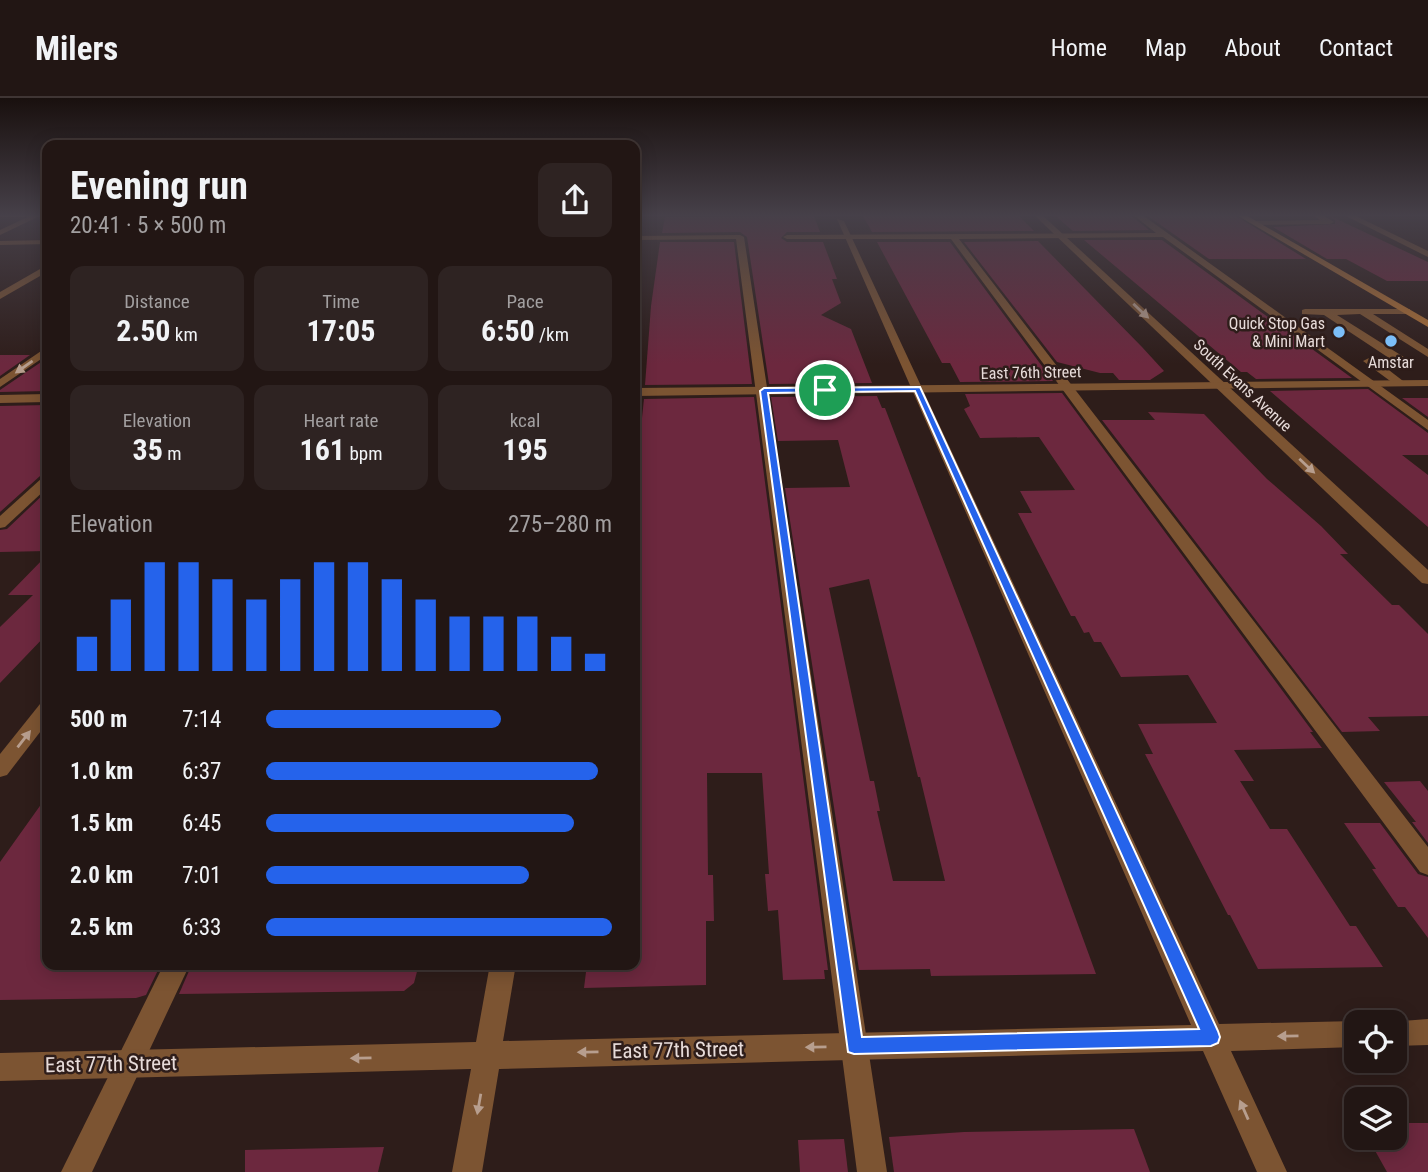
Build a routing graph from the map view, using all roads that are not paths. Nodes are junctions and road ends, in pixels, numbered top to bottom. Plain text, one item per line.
1 (744, 264) edge
2 (860, 264) edge
3 (974, 264) edge
4 (1091, 264) edge
5 (1206, 264) edge
6 (1326, 264) edge
7 (42, 271) edge
8 (0, 296) edge
9 (1362, 311) junction
10 (1406, 311) junction
11 (1306, 312) dead end
12 (1326, 312) junction
13 (1428, 324) edge
14 (42, 354) edge
15 (1427, 355) edge
16 (1401, 361) junction
17 (1428, 383) edge
18 (0, 384) edge
19 (1371, 384) junction
20 (1401, 384) junction
21 (1221, 386) junction
22 (1067, 387) junction
23 (918, 389) junction
24 (764, 391) junction
25 (640, 392) edge
26 (42, 398) edge
27 (0, 399) edge
28 (1428, 426) edge
29 (42, 486) edge
30 (0, 524) edge
31 (1428, 579) edge
32 (42, 715) edge
33 (0, 769) edge
34 (1428, 865) edge
35 (174, 970) edge
36 (502, 970) edge
37 (1428, 1032) edge
38 (1407, 1033) edge
39 (1344, 1034) edge
40 (1211, 1037) junction
41 (854, 1046) junction
42 (487, 1055) junction
43 (129, 1063) junction
44 (0, 1067) edge
45 (76, 1172) edge
46 (467, 1172) edge
47 (872, 1172) edge
48 (1272, 1172) edge

1 - 24 street
2 - 23 street
3 - 22 street
4 -> 21 street, South Evans Avenue
5 - 19 street
6 - 10 main road
7 - 8 street
9 - 10 street
9 - 12 street
9 - 15 street
10 - 13 main road
11 - 12 street
12 - 16 street
14 -> 18 street
15 - 16 street
16 - 20 street
17 - 20 street, East 76th Street
19 - 20 street, East 76th Street
19 - 21 street, East 76th Street
19 - 28 street
21 - 22 street, East 76th Street
21 -> 31 street, South Evans Avenue
22 - 23 street, East 76th Street
22 - 34 street
23 - 24 street, East 76th Street
23 - 40 street
24 - 25 street, East 76th Street
24 - 41 street
26 - 27 street
29 - 30 street
33 -> 32 street
35 - 43 street
36 - 42 street
37 - 38 street
39 -> 40 street, East 77th Street
40 - 41 street, East 77th Street
48 -> 40 street
41 -> 42 street, East 77th Street
41 - 47 street
42 -> 43 street, East 77th Street
42 -> 46 street
43 - 44 street, East 77th Street
43 - 45 street

